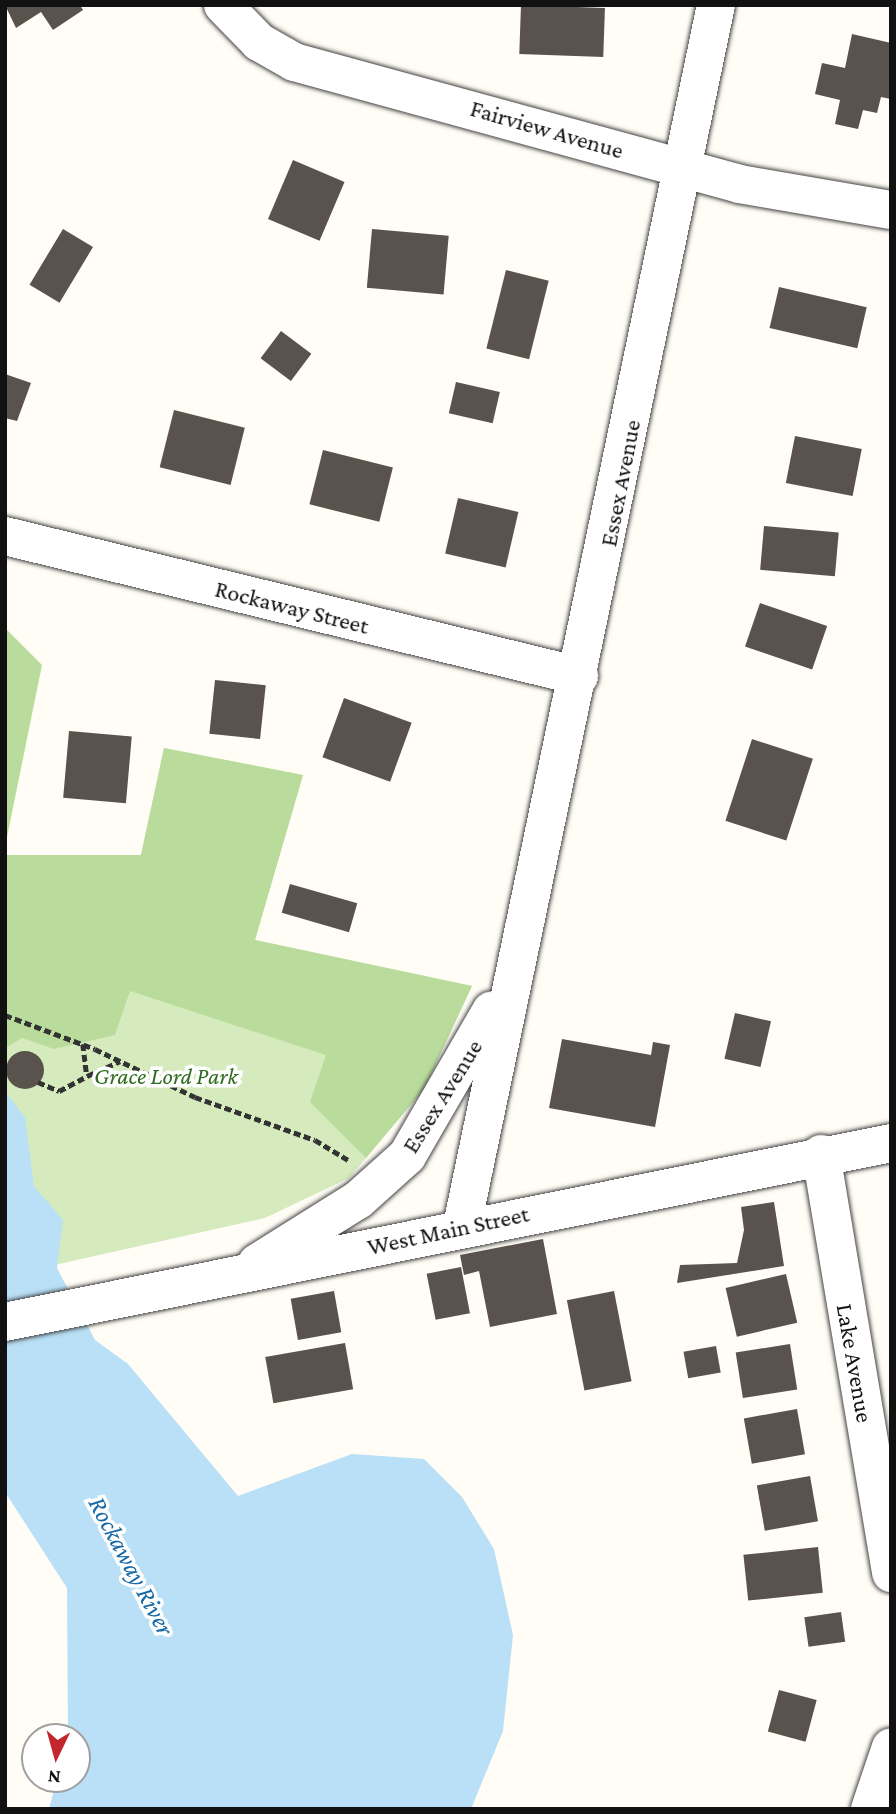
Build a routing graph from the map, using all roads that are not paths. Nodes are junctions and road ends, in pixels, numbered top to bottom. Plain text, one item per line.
1 (223, 5) edge
2 (716, 5) edge
3 (682, 167) junction
4 (891, 210) edge
5 (5, 536) edge
6 (579, 676) junction
7 (515, 958) junction
8 (891, 1143) edge
9 (821, 1154) junction
10 (462, 1226) junction
11 (233, 1278) junction
12 (5, 1322) edge
13 (891, 1573) edge
14 (891, 1747) edge
15 (870, 1809) edge

1 - 3 street, Fairview Avenue
2 - 3 street, Essex Avenue
3 - 4 street, Fairview Avenue
3 - 6 street, Essex Avenue
5 - 6 street, Rockaway Street
6 - 7 street, Essex Avenue
7 - 10 street, Essex Avenue
7 - 11 street, Essex Avenue
8 - 9 street, West Main Street
9 - 10 street, West Main Street
9 - 13 street, Lake Avenue
10 - 11 street, West Main Street
11 - 12 street, West Main Street
14 - 15 street

